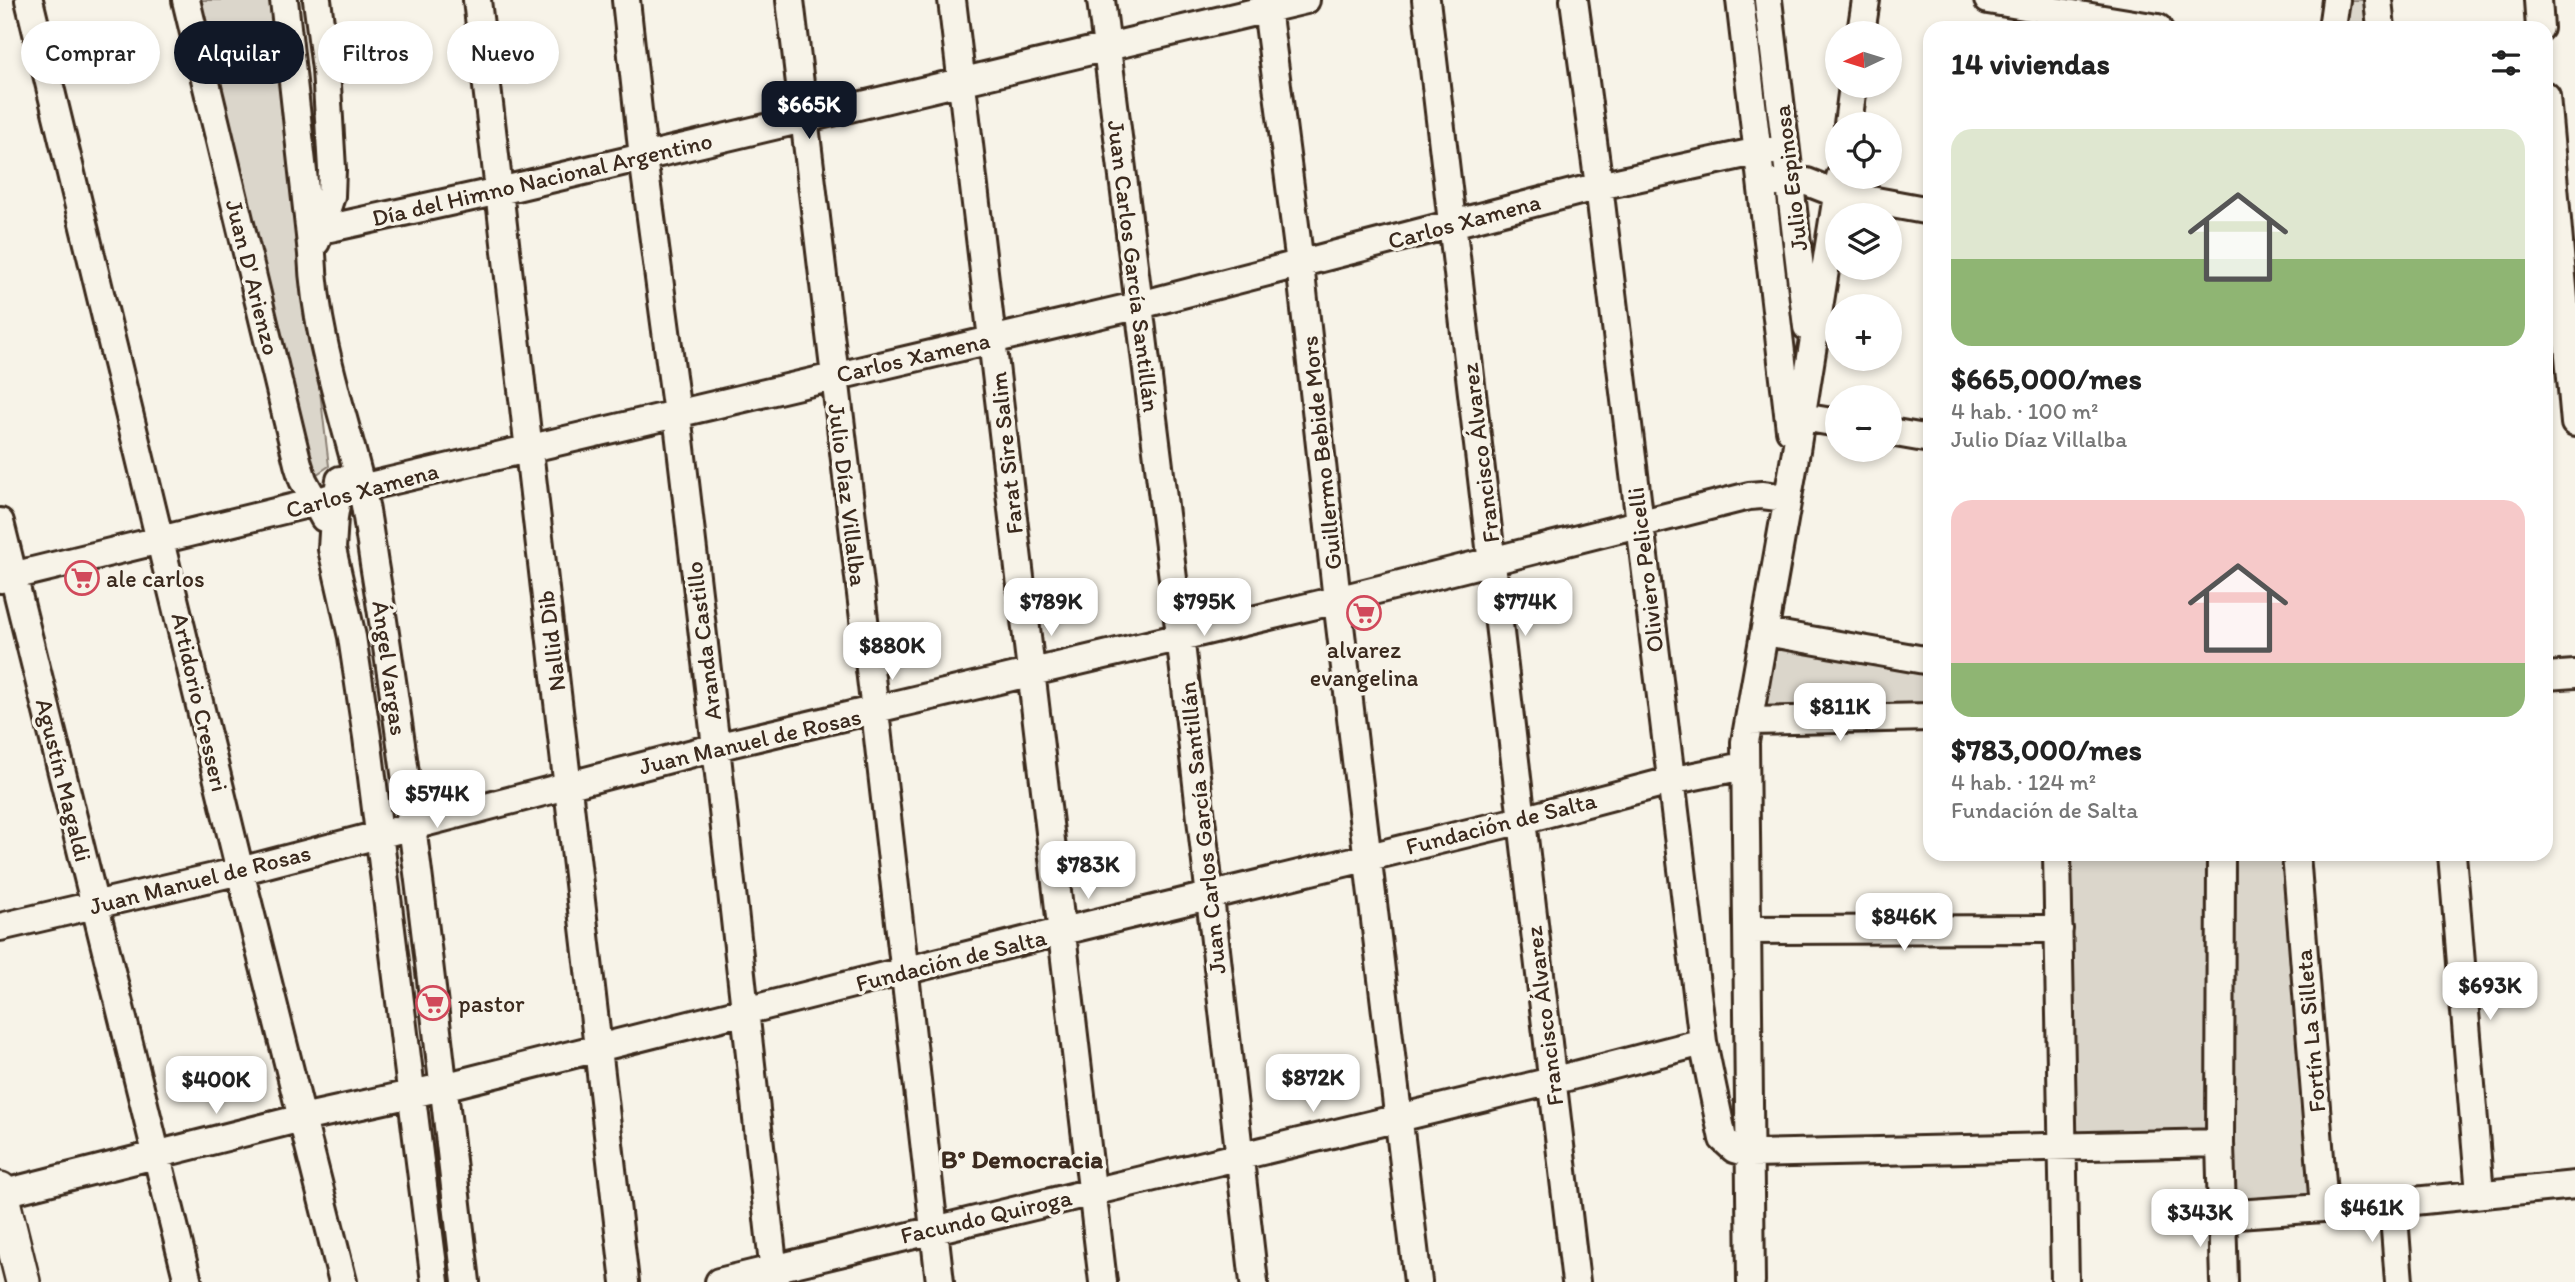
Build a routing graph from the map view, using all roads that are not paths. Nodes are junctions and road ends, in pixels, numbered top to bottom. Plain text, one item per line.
1 (29, 0) edge
2 (186, 0) edge
3 (284, 0) edge
4 (317, 0) edge
5 (477, 0) edge
6 (626, 0) edge
7 (790, 0) edge
8 (952, 0) edge
9 (1101, 0) edge
10 (1306, 0) edge
11 (1426, 0) edge
12 (1574, 0) edge
13 (1740, 0) edge
14 (1768, 0) edge
15 (1866, 0) edge
16 (1988, 0) edge
17 (2336, 0) edge
18 (2378, 0) edge
19 (2538, 0) edge
20 (1267, 5) edge
21 (1863, 21) edge
22 (2116, 21) edge
23 (2333, 21) edge
24 (2380, 21) edge
25 (2540, 21) edge
26 (1106, 47) junction
27 (962, 80) junction
28 (803, 119) junction
29 (1759, 150) junction
30 (1786, 151) junction
31 (643, 157) junction
32 (2553, 169) edge
33 (1790, 181) junction
34 (1763, 184) junction
35 (1825, 184) edge
36 (1599, 186) junction
37 (1839, 189) edge
38 (1850, 189) edge
39 (499, 191) junction
40 (1923, 209) edge
41 (1452, 223) junction
42 (315, 226) junction
43 (2560, 242) edge
44 (1300, 264) junction
45 (1140, 305) junction
46 (993, 338) junction
47 (1811, 356) junction
48 (833, 375) junction
49 (677, 414) junction
50 (1802, 417) junction
51 (1825, 421) edge
52 (2575, 423) edge
53 (1902, 434) edge
54 (1923, 438) edge
55 (528, 449) junction
56 (1794, 463) junction
57 (338, 495) junction
58 (1787, 498) junction
59 (0, 522) edge
60 (1640, 523) junction
61 (161, 541) junction
62 (332, 549) joint
63 (1492, 561) junction
64 (7, 578) edge
65 (1337, 600) junction
66 (1765, 632) junction
67 (1180, 635) junction
68 (1923, 660) edge
69 (1031, 671) junction
70 (2575, 674) edge
71 (2553, 676) edge
72 (875, 711) junction
73 (1923, 717) edge
74 (1749, 721) junction
75 (716, 747) junction
76 (1744, 766) junction
77 (1670, 781) junction
78 (568, 786) junction
79 (1522, 820) junction
80 (413, 825) junction
81 (381, 834) junction
82 (1368, 855) junction
83 (2057, 861) edge
84 (2221, 861) edge
85 (2297, 861) edge
86 (2453, 861) edge
87 (240, 871) junction
88 (1209, 897) junction
89 (95, 905) junction
90 (0, 926) edge
91 (2059, 929) junction
92 (1749, 930) junction
93 (1063, 931) junction
94 (905, 972) junction
95 (746, 1011) junction
96 (1703, 1042) junction
97 (599, 1048) junction
98 (1552, 1081) junction
99 (443, 1087) junction
100 (411, 1094) junction
101 (1400, 1117) junction
102 (302, 1118) junction
103 (2220, 1143) junction
104 (2063, 1146) junction
105 (1751, 1154) junction
106 (158, 1155) junction
107 (1238, 1156) junction
108 (2575, 1185) edge
109 (1091, 1191) junction
110 (0, 1192) edge
111 (2480, 1194) junction
112 (2393, 1203) junction
113 (2324, 1208) junction
114 (2223, 1215) junction
115 (933, 1228) junction
116 (774, 1275) edge
117 (23, 1282) edge
118 (188, 1282) edge
119 (343, 1282) edge
120 (435, 1282) edge
121 (466, 1282) edge
122 (625, 1282) edge
123 (719, 1282) edge
124 (940, 1282) edge
125 (1103, 1282) edge
126 (1254, 1282) edge
127 (1418, 1282) edge
128 (1576, 1282) edge
129 (1751, 1282) edge
130 (2065, 1282) edge
131 (2224, 1282) edge
132 (2399, 1282) edge

1 - 61 street, Artidorio Cresseri
2 - 57 street, Juan D' Arienzo
3 - 42 street, Ángel Vargas
4 - 42 street, Ángel Vargas
5 - 39 street, Nallid Dib
6 - 31 street, Aranda Castillo
7 - 28 street, Julio Díaz Villalba
8 - 27 street, Farat Sire Salim
9 - 26 street, Juan Carlos García Santillán
10 - 20 street, Día del Himno Nacional Argentino
11 - 41 street, Francisco Álvarez
12 - 36 street, Oliviero Pelicelli
13 - 29 street, Julio Espinosa
14 - 30 street, Julio Espinosa
15 - 21 street
16 - 22 street
17 - 23 street
18 - 24 street
19 - 25 street
20 - 26 street, Día del Himno Nacional Argentino
20 - 44 street, Guillermo Bebide Mors
26 - 27 street, Día del Himno Nacional Argentino
26 - 45 street, Juan Carlos García Santillán
27 - 28 street, Día del Himno Nacional Argentino
27 - 46 street, Farat Sire Salim
28 - 31 street, Día del Himno Nacional Argentino
28 - 48 street, Julio Díaz Villalba
29 - 30 street, Carlos Xamena
29 - 34 street, Julio Espinosa
29 - 36 street, Carlos Xamena
30 - 33 street, Julio Espinosa
31 - 39 street, Día del Himno Nacional Argentino
31 - 49 street, Aranda Castillo
32 - 43 street
33 - 34 street
33 - 35 street
33 - 47 street, Julio Espinosa
34 - 56 street, Julio Espinosa
36 - 41 street, Carlos Xamena
36 - 60 street, Oliviero Pelicelli
37 - 47 street
38 - 40 street
39 - 42 street, Día del Himno Nacional Argentino
39 - 55 street, Nallid Dib
41 - 44 street, Carlos Xamena
41 - 63 street, Francisco Álvarez
42 - 57 street, Ángel Vargas
43 - 52 street
44 - 45 street, Carlos Xamena
44 - 65 street, Guillermo Bebide Mors
45 - 46 street, Carlos Xamena
45 - 67 street, Juan Carlos García Santillán
46 - 48 street, Carlos Xamena
46 - 69 street, Farat Sire Salim
47 - 50 street
48 - 49 street, Carlos Xamena
48 - 72 street, Julio Díaz Villalba
49 - 55 street, Carlos Xamena
49 - 75 street, Aranda Castillo
50 - 51 street
50 - 56 street
53 - 54 street
55 - 57 street, Carlos Xamena
55 - 78 street, Nallid Dib
56 - 58 street
57 - 61 street, Carlos Xamena
57 - 62 street, Juan D' Arienzo
57 - 80 street, Ángel Vargas
58 - 60 street, Juan Manuel de Rosas
58 - 66 street
59 - 64 street, Agustín Magaldi
60 - 63 street, Juan Manuel de Rosas
60 - 77 street, Oliviero Pelicelli
61 - 64 street, Carlos Xamena
61 - 87 street, Artidorio Cresseri
62 - 81 street, Ángel Vargas
63 - 65 street, Juan Manuel de Rosas
63 - 79 street, Francisco Álvarez
64 - 89 street, Agustín Magaldi
65 - 67 street, Juan Manuel de Rosas
65 - 82 street, Guillermo Bebide Mors
66 - 68 street
66 - 74 street
67 - 69 street, Juan Manuel de Rosas
67 - 88 street, Juan Carlos García Santillán
69 - 72 street, Juan Manuel de Rosas
69 - 93 street, Farat Sire Salim
70 - 71 street
72 - 75 street, Juan Manuel de Rosas
72 - 94 street, Julio Díaz Villalba
73 - 74 street
74 - 76 street
75 - 78 street, Juan Manuel de Rosas
75 - 95 street, Aranda Castillo
76 - 77 street, Fundación de Salta
76 - 92 street
77 - 79 street, Fundación de Salta
77 - 96 street, Oliviero Pelicelli
78 - 80 street, Juan Manuel de Rosas
78 - 97 street, Nallid Dib
79 - 82 street, Fundación de Salta
79 - 98 street, Francisco Álvarez
80 - 81 street, Juan Manuel de Rosas
80 - 99 street, Ángel Vargas
81 - 87 street, Juan Manuel de Rosas
81 - 100 street, Ángel Vargas
82 - 88 street, Fundación de Salta
82 - 101 street, Guillermo Bebide Mors
83 - 91 street
84 - 103 street
85 - 113 street, Fortín La Silleta
86 - 111 street
87 - 89 street, Juan Manuel de Rosas
87 - 102 street, Artidorio Cresseri
88 - 93 street, Fundación de Salta
88 - 107 street, Juan Carlos García Santillán
89 - 90 street, Juan Manuel de Rosas
89 - 106 street, Agustín Magaldi
91 - 92 street
91 - 104 street
92 - 105 street
93 - 94 street, Fundación de Salta
93 - 109 street, Farat Sire Salim
94 - 95 street, Fundación de Salta
94 - 115 street, Julio Díaz Villalba
95 - 97 street, Fundación de Salta
95 - 116 street, Aranda Castillo
96 - 98 street, Facundo Quiroga
96 - 105 street, Oliviero Pelicelli
97 - 99 street, Fundación de Salta
97 - 122 street, Nallid Dib
98 - 101 street, Facundo Quiroga
98 - 128 street, Francisco Álvarez
99 - 100 street, Fundación de Salta
99 - 121 street, Ángel Vargas
100 - 102 street, Fundación de Salta
100 - 120 street, Ángel Vargas
101 - 107 street, Facundo Quiroga
101 - 127 street, Guillermo Bebide Mors
102 - 106 street, Fundación de Salta
102 - 119 street, Artidorio Cresseri
103 - 104 street
103 - 114 street
104 - 105 street
104 - 130 street
105 - 129 street
106 - 110 street, Fundación de Salta
106 - 118 street, Agustín Magaldi
107 - 109 street, Facundo Quiroga
107 - 126 street, Juan Carlos García Santillán
108 - 111 street
109 - 115 street, Facundo Quiroga
109 - 125 street, Farat Sire Salim
110 - 117 main road
111 - 112 street
112 - 113 street
112 - 132 street
113 - 114 street
114 - 131 street
115 - 116 street, Facundo Quiroga
115 - 124 street, Julio Díaz Villalba
116 - 123 street, Facundo Quiroga

